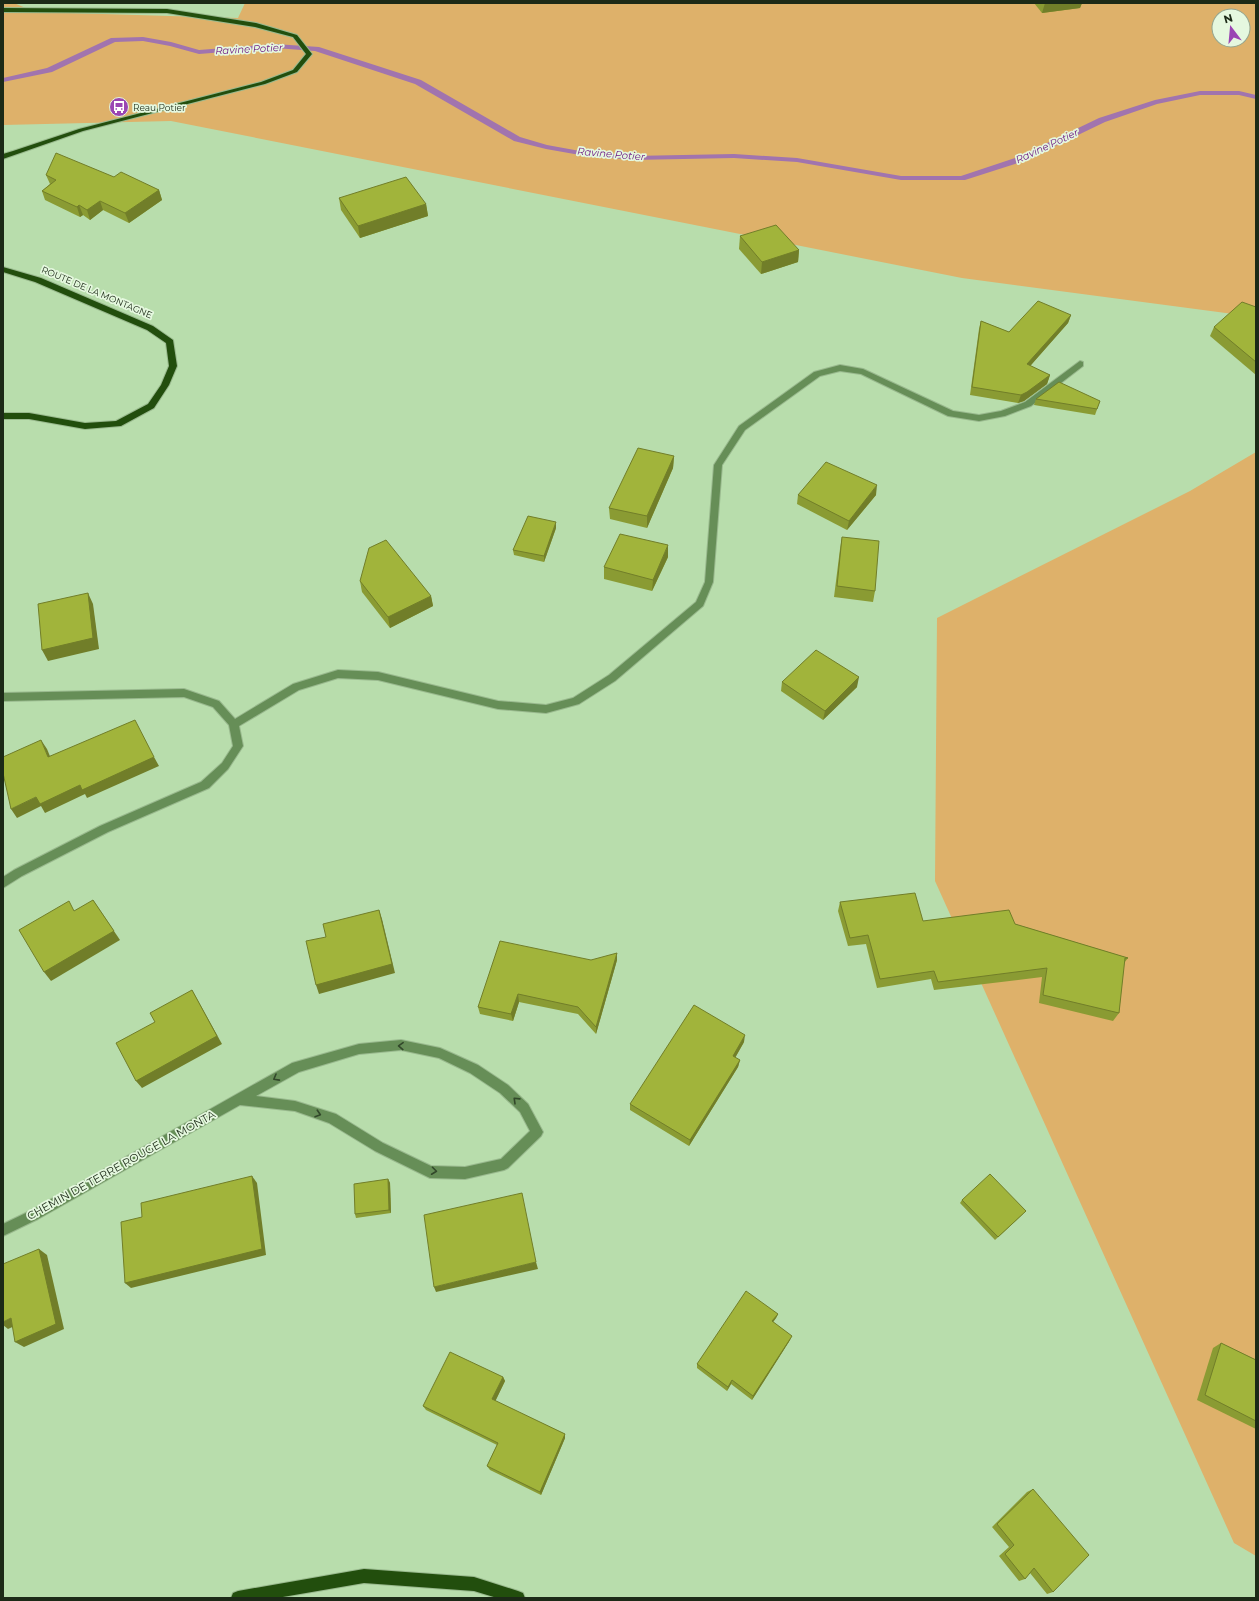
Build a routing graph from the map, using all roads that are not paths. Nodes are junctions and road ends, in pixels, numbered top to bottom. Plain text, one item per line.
1 (3, 10) edge
2 (3, 158) edge
3 (3, 269) edge
4 (1080, 364) dead end
5 (3, 416) edge
6 (3, 697) edge
7 (234, 724) junction
8 (3, 883) edge
9 (239, 1099) junction
10 (3, 1230) edge
11 (238, 1598) edge
12 (518, 1598) edge

1 - 2 main road
3 - 5 main road, ROUTE DE LA MONTAGNE
4 - 7 street
6 - 7 street
7 - 8 street
9 -> 9 street, CHEMIN DE TERRE ROUGE LA MONTA
9 - 10 street, CHEMIN DE TERRE ROUGE LA MONTA
11 - 12 main road

